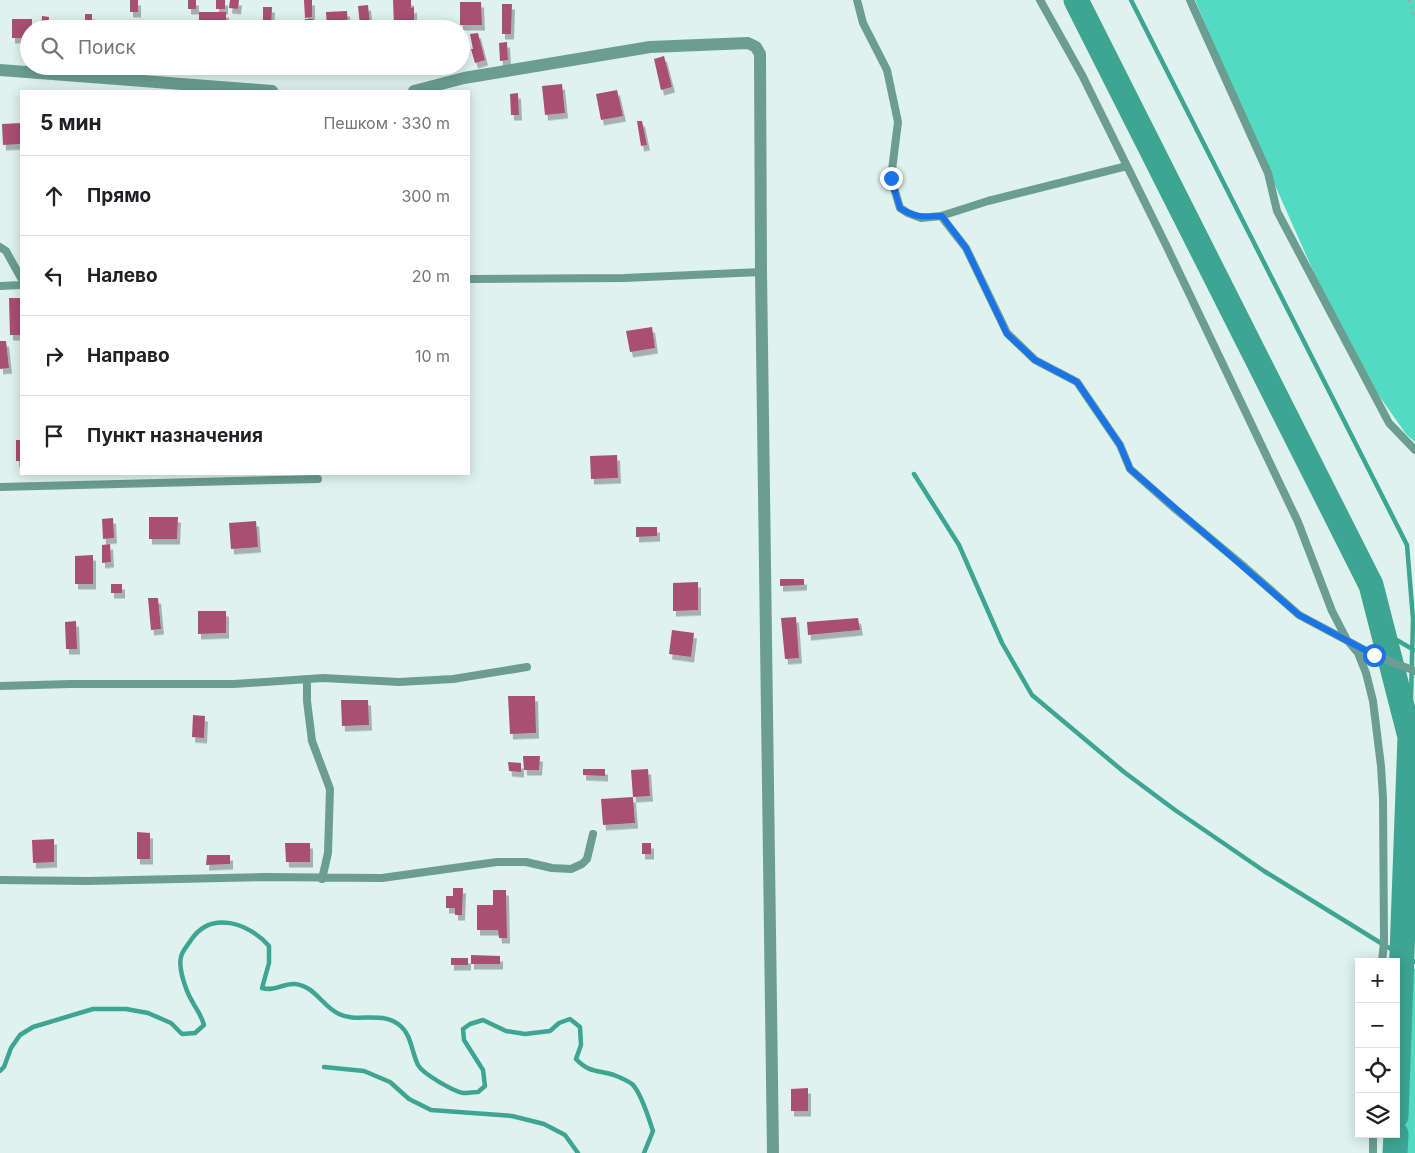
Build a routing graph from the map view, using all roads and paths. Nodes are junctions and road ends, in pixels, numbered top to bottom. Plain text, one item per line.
1 (857, 0) edge
2 (1040, 0) edge
3 (1190, 0) edge
4 (1409, 0) edge
5 (1415, 19) edge
6 (0, 70) edge
7 (20, 72) edge
8 (65, 75) edge
9 (259, 90) edge
10 (418, 90) edge
11 (1127, 166) junction
12 (942, 216) junction
13 (0, 247) edge
14 (761, 272) junction
15 (20, 276) edge
16 (470, 279) edge
17 (20, 285) edge
18 (0, 286) edge
19 (1415, 450) edge
20 (318, 479) dead end
21 (0, 487) edge
22 (1347, 640) junction
23 (527, 667) dead end
24 (1415, 671) edge
25 (307, 679) junction
26 (0, 686) edge
27 (593, 834) dead end
28 (322, 879) junction
29 (0, 880) edge
30 (1382, 958) edge
31 (1373, 1138) edge
32 (773, 1153) edge
33 (1373, 1153) edge

1 - 12 lane
2 - 11 lane
3 - 19 lane
4 - 5 path
6 - 7 street
8 - 9 street
10 - 14 street
11 - 12 lane
11 - 22 lane
12 - 22 lane
13 - 15 lane
14 - 16 lane
14 - 32 street
17 - 18 lane
20 - 21 lane
22 - 24 lane
22 - 30 lane
23 - 25 lane
25 - 26 lane
25 - 28 lane
27 - 28 lane
28 - 29 lane
31 - 33 lane

